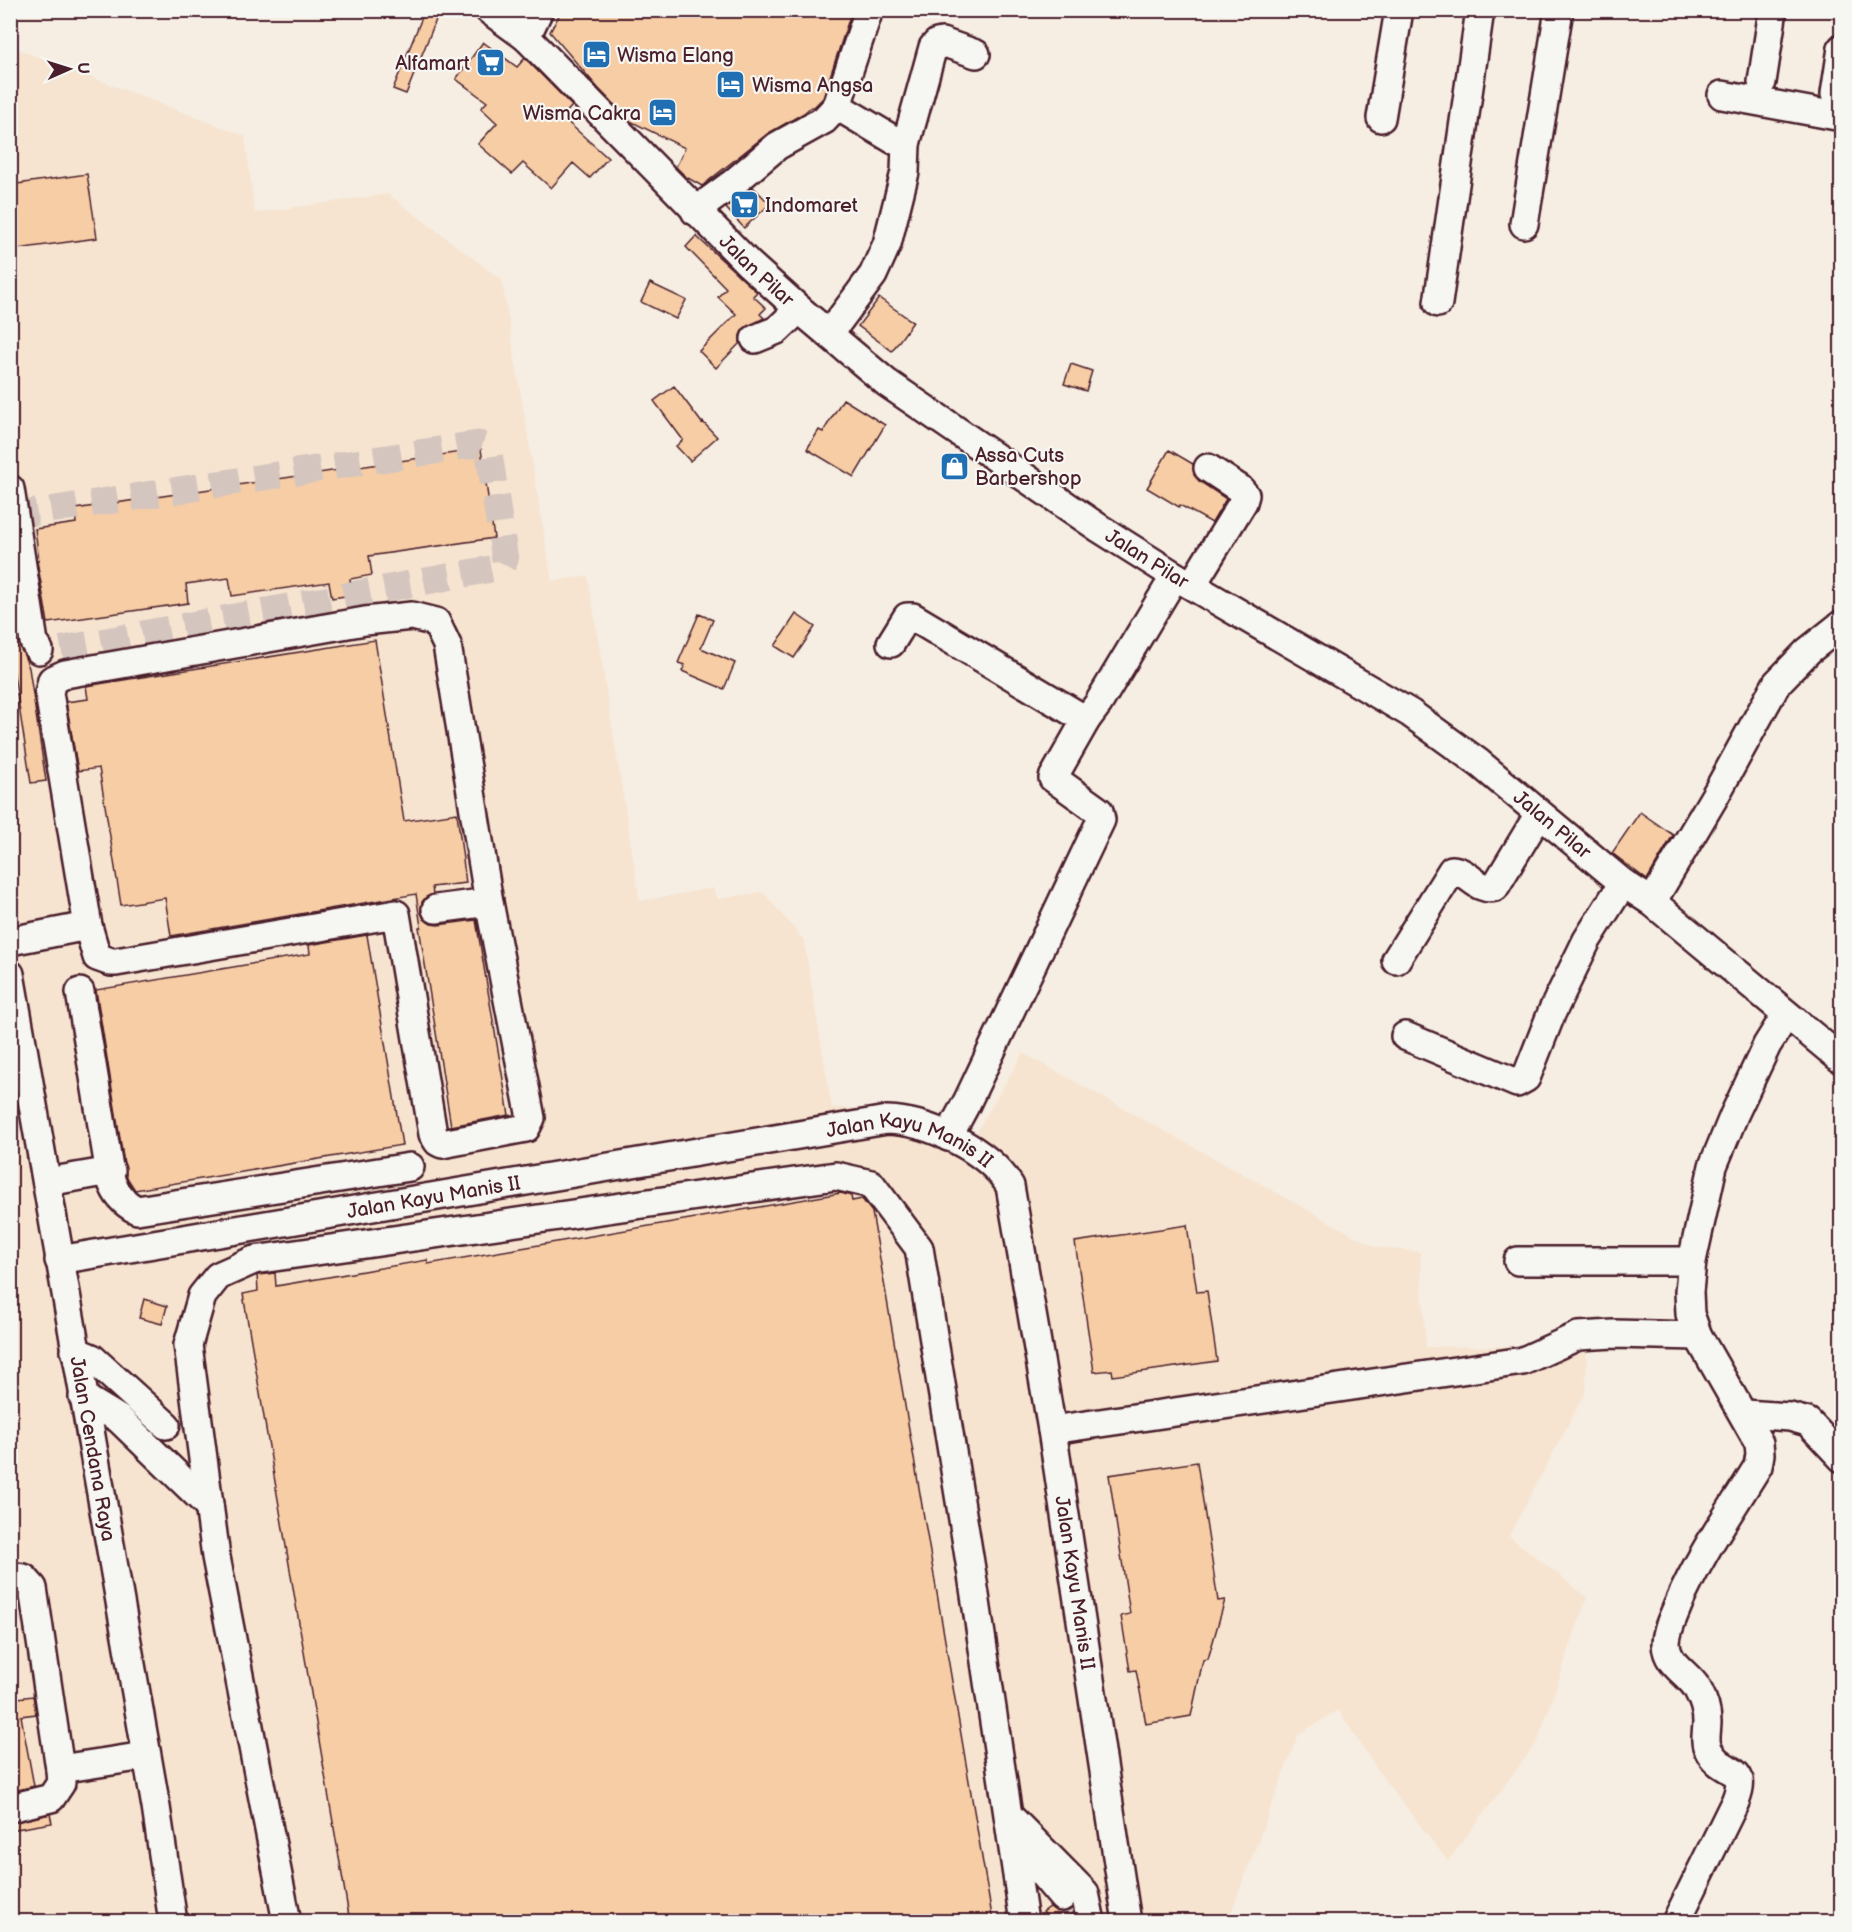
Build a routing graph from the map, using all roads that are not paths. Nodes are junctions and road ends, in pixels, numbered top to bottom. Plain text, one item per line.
1 (489, 10) edge
2 (539, 10) edge
3 (1399, 10) edge
4 (1480, 10) edge
5 (1559, 10) edge
6 (1773, 10) edge
7 (867, 16) dead end
8 (526, 37) junction
9 (1842, 48) edge
10 (976, 54) dead end
11 (1762, 82) dead end
12 (1722, 95) dead end
13 (1838, 105) edge
14 (837, 106) junction
15 (1381, 118) dead end
16 (906, 144) junction
17 (695, 211) junction
18 (1524, 224) dead end
19 (1438, 303) dead end
20 (799, 309) junction
21 (829, 334) junction
22 (755, 339) dead end
23 (1208, 468) dead end
24 (10, 489) edge
25 (1184, 580) junction
26 (1842, 624) edge
27 (891, 643) dead end
28 (39, 650) dead end
29 (1086, 720) junction
30 (1539, 814) junction
31 (1623, 883) junction
32 (489, 902) junction
33 (1652, 902) junction
34 (417, 911) junction
35 (88, 926) junction
36 (10, 941) edge
37 (1396, 960) dead end
38 (11, 982) edge
39 (80, 992) dead end
40 (1785, 1015) junction
41 (1405, 1036) dead end
42 (1842, 1060) edge
43 (22, 1110) edge
44 (948, 1137) junction
45 (410, 1167) dead end
46 (111, 1171) junction
47 (47, 1182) junction
48 (59, 1260) junction
49 (1518, 1261) dead end
50 (1692, 1261) junction
51 (1698, 1336) junction
52 (75, 1351) junction
53 (83, 1397) junction
54 (1744, 1414) junction
55 (1052, 1430) junction
56 (89, 1432) junction
57 (202, 1457) junction
58 (1842, 1458) edge
59 (210, 1513) junction
60 (10, 1576) edge
61 (145, 1756) junction
62 (60, 1769) junction
63 (10, 1808) edge
64 (1008, 1816) junction
65 (1014, 1854) junction
66 (1077, 1913) edge
67 (173, 1922) edge
68 (287, 1922) edge
69 (1024, 1922) edge
70 (1128, 1922) edge
71 (1676, 1922) edge

1 - 8 street, Jalan Pilar
2 - 8 street
3 - 15 street
4 - 19 street
5 - 18 street
6 - 11 street
7 - 14 street
8 - 17 street, Jalan Pilar
9 - 13 street
10 - 16 street
12 - 13 street
14 - 16 street
14 - 17 street
16 - 21 street
17 - 20 street, Jalan Pilar
20 - 21 street, Jalan Pilar
20 - 22 street
21 - 25 street, Jalan Pilar
23 - 25 street
24 - 28 street
25 - 29 street
25 - 30 street, Jalan Pilar
26 - 33 street
27 - 29 street
29 - 44 street
30 - 31 street, Jalan Pilar
30 - 37 street
31 - 33 street, Jalan Pilar
31 - 41 street
32 - 34 street
32 - 34 street
32 - 35 street
33 - 40 street, Jalan Pilar
34 - 35 street
35 - 36 street
38 - 43 street, Jalan Cendana Raya
39 - 46 street
40 - 42 street, Jalan Pilar
40 - 50 street
43 - 47 street, Jalan Cendana Raya
44 - 48 street, Jalan Kayu Manis II
44 - 55 street, Jalan Kayu Manis II
45 - 46 street
46 - 47 street
47 - 48 street, Jalan Cendana Raya
48 - 52 street, Jalan Cendana Raya
49 - 50 street
50 - 51 street
51 - 54 street
51 - 55 street
52 - 53 street, Jalan Cendana Raya
52 - 57 street
53 - 56 street, Jalan Cendana Raya
53 - 59 street
54 - 58 street
54 - 71 street
55 - 70 street, Jalan Kayu Manis II
56 - 59 street
56 - 61 street, Jalan Cendana Raya
57 - 59 street
57 - 64 street
59 - 68 street
60 - 62 street
61 - 62 street
61 - 67 street, Jalan Cendana Raya
62 - 63 street
64 - 65 street
64 - 66 street
65 - 66 street
65 - 69 street

